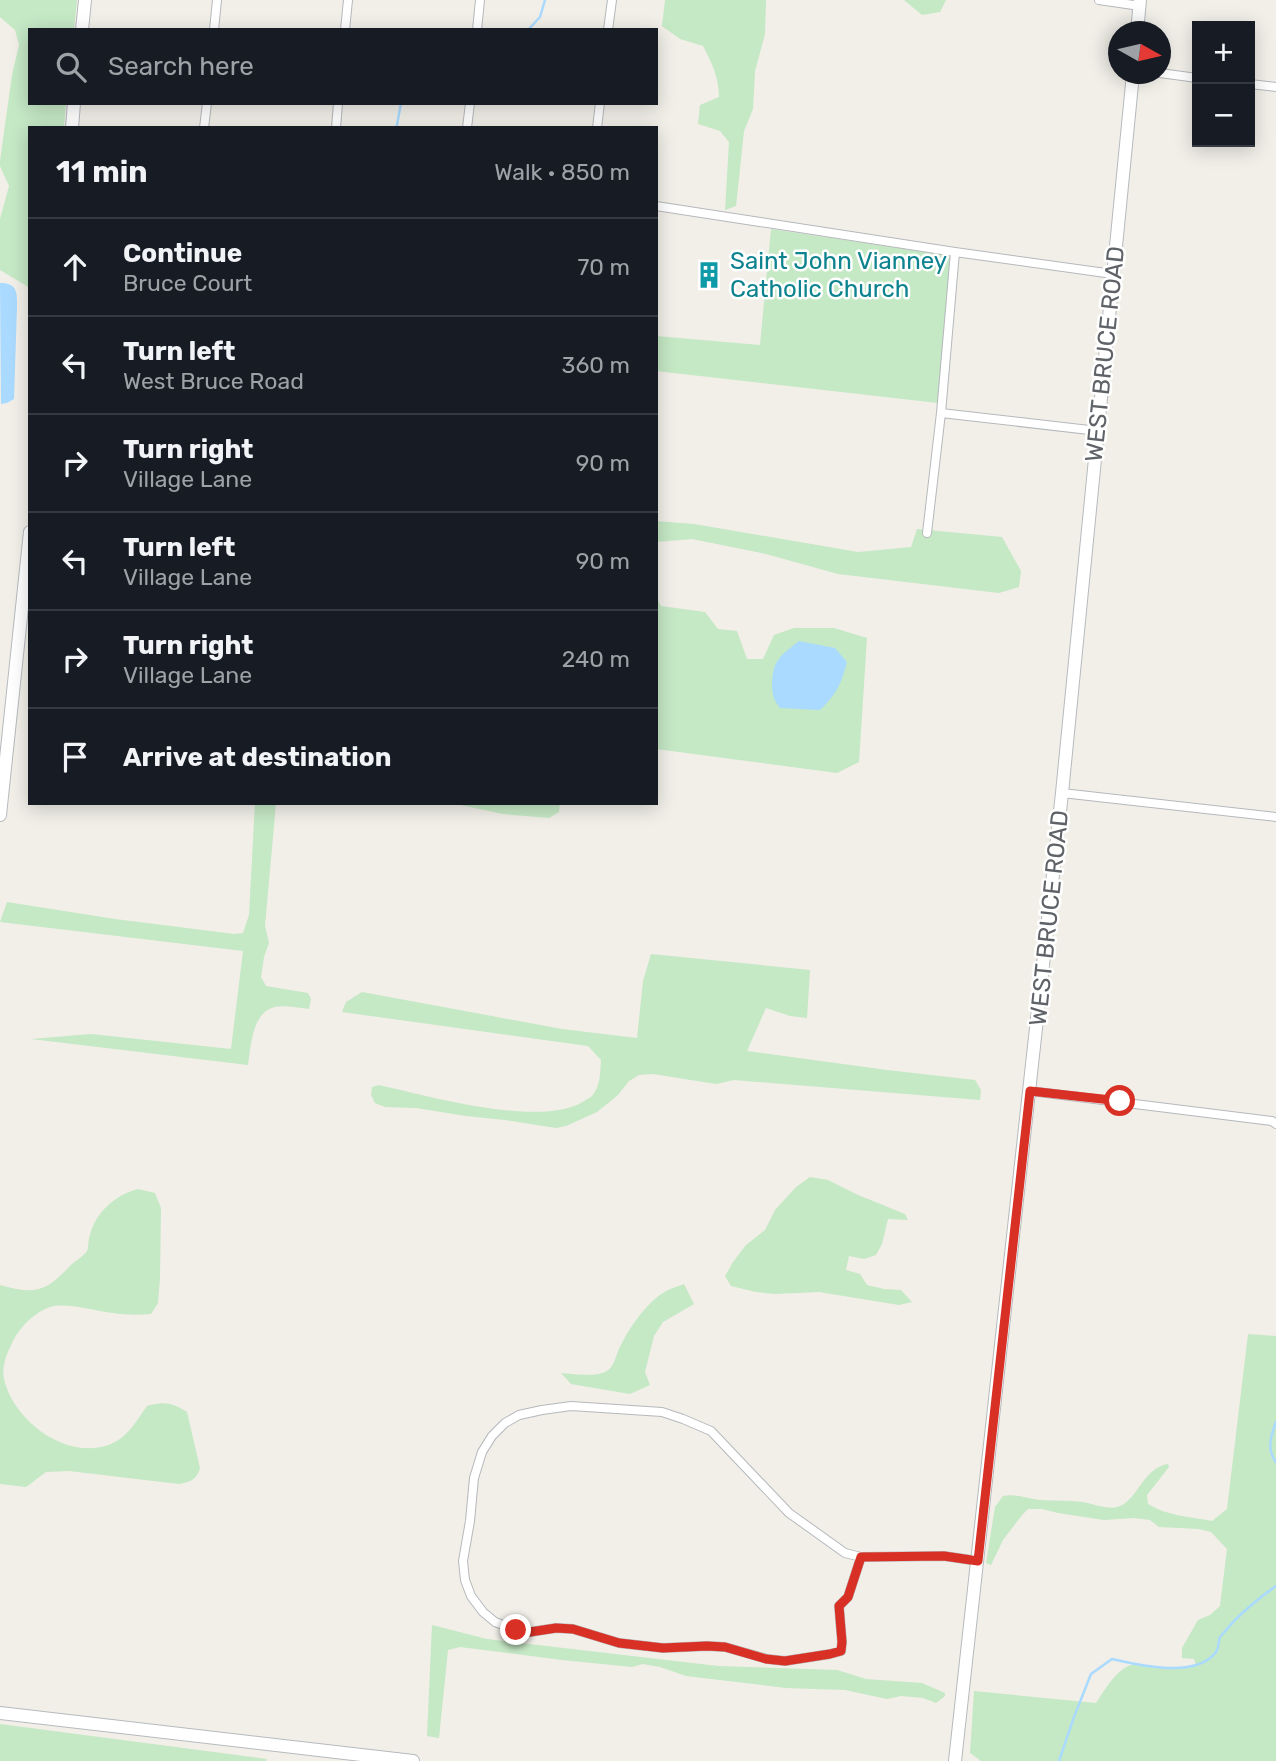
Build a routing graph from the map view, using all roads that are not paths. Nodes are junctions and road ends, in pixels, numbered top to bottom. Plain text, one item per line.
1 (85, 0) edge
2 (217, 0) edge
3 (348, 0) edge
4 (480, 0) edge
5 (612, 0) edge
6 (1099, 0) edge
7 (1140, 3) edge
8 (1138, 21) edge
9 (82, 28) edge
10 (214, 28) edge
11 (345, 28) edge
12 (477, 28) edge
13 (608, 28) edge
14 (1171, 74) edge
15 (1276, 75) edge
16 (1192, 77) edge
17 (1132, 84) edge
18 (1255, 85) edge
19 (1275, 87) edge
20 (74, 105) edge
21 (206, 105) edge
22 (338, 105) edge
23 (470, 105) edge
24 (600, 105) edge
25 (72, 126) edge
26 (204, 126) edge
27 (335, 126) edge
28 (467, 126) edge
29 (597, 126) edge
30 (658, 206) edge
31 (954, 252) junction
32 (1113, 274) junction
33 (941, 413) junction
34 (1098, 431) junction
35 (927, 533) dead end
36 (28, 550) edge
37 (1062, 793) junction
38 (0, 815) edge
39 (1276, 817) edge
40 (1030, 1091) junction
41 (1274, 1121) edge
42 (861, 1557) junction
43 (978, 1561) junction
44 (0, 1713) edge
45 (413, 1761) edge
46 (955, 1761) edge

1 - 9 street
2 - 10 street
3 - 11 street
4 - 12 street
5 - 13 street
6 - 7 street
7 - 8 street
14 - 16 street
15 - 19 street
17 - 32 street, WEST BRUCE ROAD
18 - 19 street
20 - 25 street
21 - 26 street
22 - 27 street
23 - 28 street
24 - 29 street
30 - 31 street
31 - 32 street
31 - 33 street
32 - 34 street, WEST BRUCE ROAD
33 - 34 street
33 - 35 street
34 - 37 street, WEST BRUCE ROAD
36 - 38 street
37 - 39 street
37 - 40 street, WEST BRUCE ROAD
40 - 41 street
40 - 43 street, WEST BRUCE ROAD
42 - 42 street
42 - 43 street
43 - 46 street, WEST BRUCE ROAD
44 - 45 street

